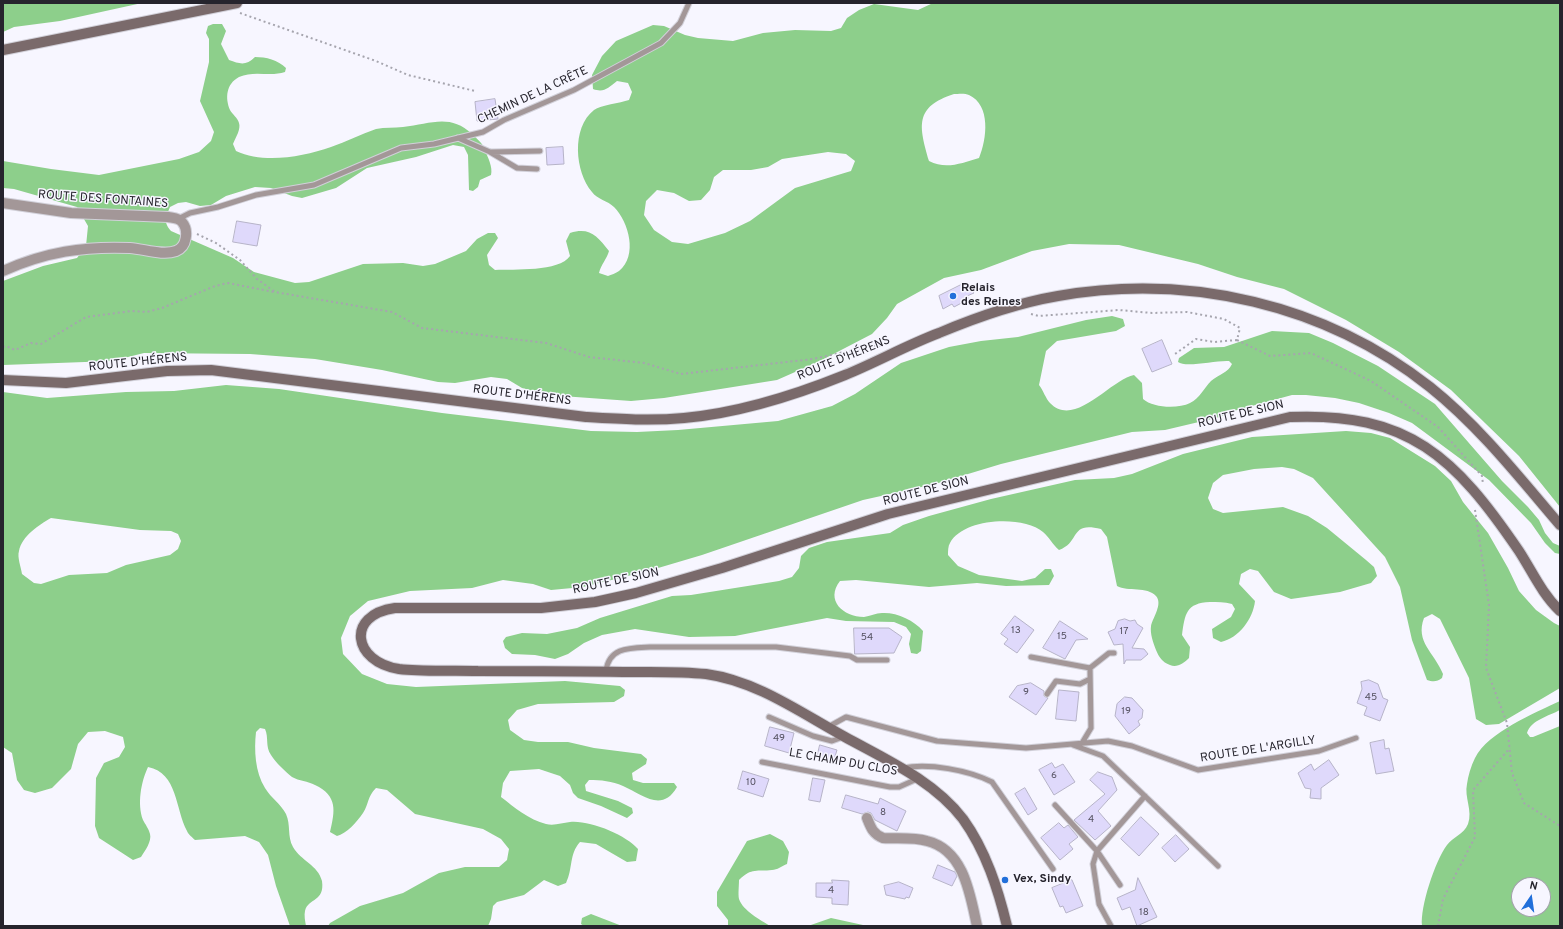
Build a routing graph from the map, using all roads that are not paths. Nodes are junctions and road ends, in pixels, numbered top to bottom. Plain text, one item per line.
1 (237, 3) edge
2 (689, 3) edge
3 (3, 50) edge
4 (458, 138) junction
5 (540, 151) dead end
6 (490, 152) junction
7 (537, 169) dead end
8 (3, 203) edge
9 (178, 219) junction
10 (3, 271) edge
11 (3, 380) edge
12 (1560, 525) edge
13 (1560, 611) edge
14 (1114, 653) dead end
15 (1031, 657) dead end
16 (887, 660) dead end
17 (1090, 668) junction
18 (606, 671) junction
19 (1090, 679) junction
20 (1047, 694) dead end
21 (769, 717) dead end
22 (828, 727) junction
23 (844, 736) junction
24 (1356, 738) dead end
25 (1082, 743) junction
26 (1070, 744) junction
27 (762, 762) dead end
28 (902, 768) junction
29 (917, 779) junction
30 (1145, 796) junction
31 (1055, 805) dead end
32 (867, 818) dead end
33 (1097, 851) junction
34 (1218, 866) dead end
35 (1053, 869) dead end
36 (1120, 885) dead end
37 (977, 926) edge
38 (1007, 926) edge
39 (1111, 926) edge

1 - 3 main road
2 - 4 lane, CHEMIN DE LA CRÊTE
4 - 6 lane
4 - 9 lane, CHEMIN DE LA CRÊTE
5 - 6 lane
6 - 7 lane
8 - 9 street, ROUTE DES FONTAINES
9 - 10 street, ROUTE DES FONTAINES
11 - 12 main road, ROUTE D'HÉRENS
13 - 18 main road, ROUTE DE SION
14 - 17 lane
15 - 17 lane
16 - 18 lane
17 - 19 lane
18 - 22 main road, ROUTE DE SION
19 - 20 lane
19 - 25 lane
21 - 23 lane
22 - 23 main road, ROUTE DE SION
22 - 26 lane, ROUTE DE L'ARGILLY
23 - 28 main road, ROUTE DE SION
24 - 25 lane, ROUTE DE L'ARGILLY
25 - 26 lane, ROUTE DE L'ARGILLY
26 - 30 lane, ROUTE DE L'ARGILLY
27 - 29 lane, LE CHAMP DU CLOS
28 - 29 main road, ROUTE DE SION
28 - 35 lane
29 - 38 main road, ROUTE DE SION
30 - 33 lane
30 - 34 lane, ROUTE DE L'ARGILLY
31 - 33 lane
32 - 37 street
33 - 36 lane
33 - 39 lane

